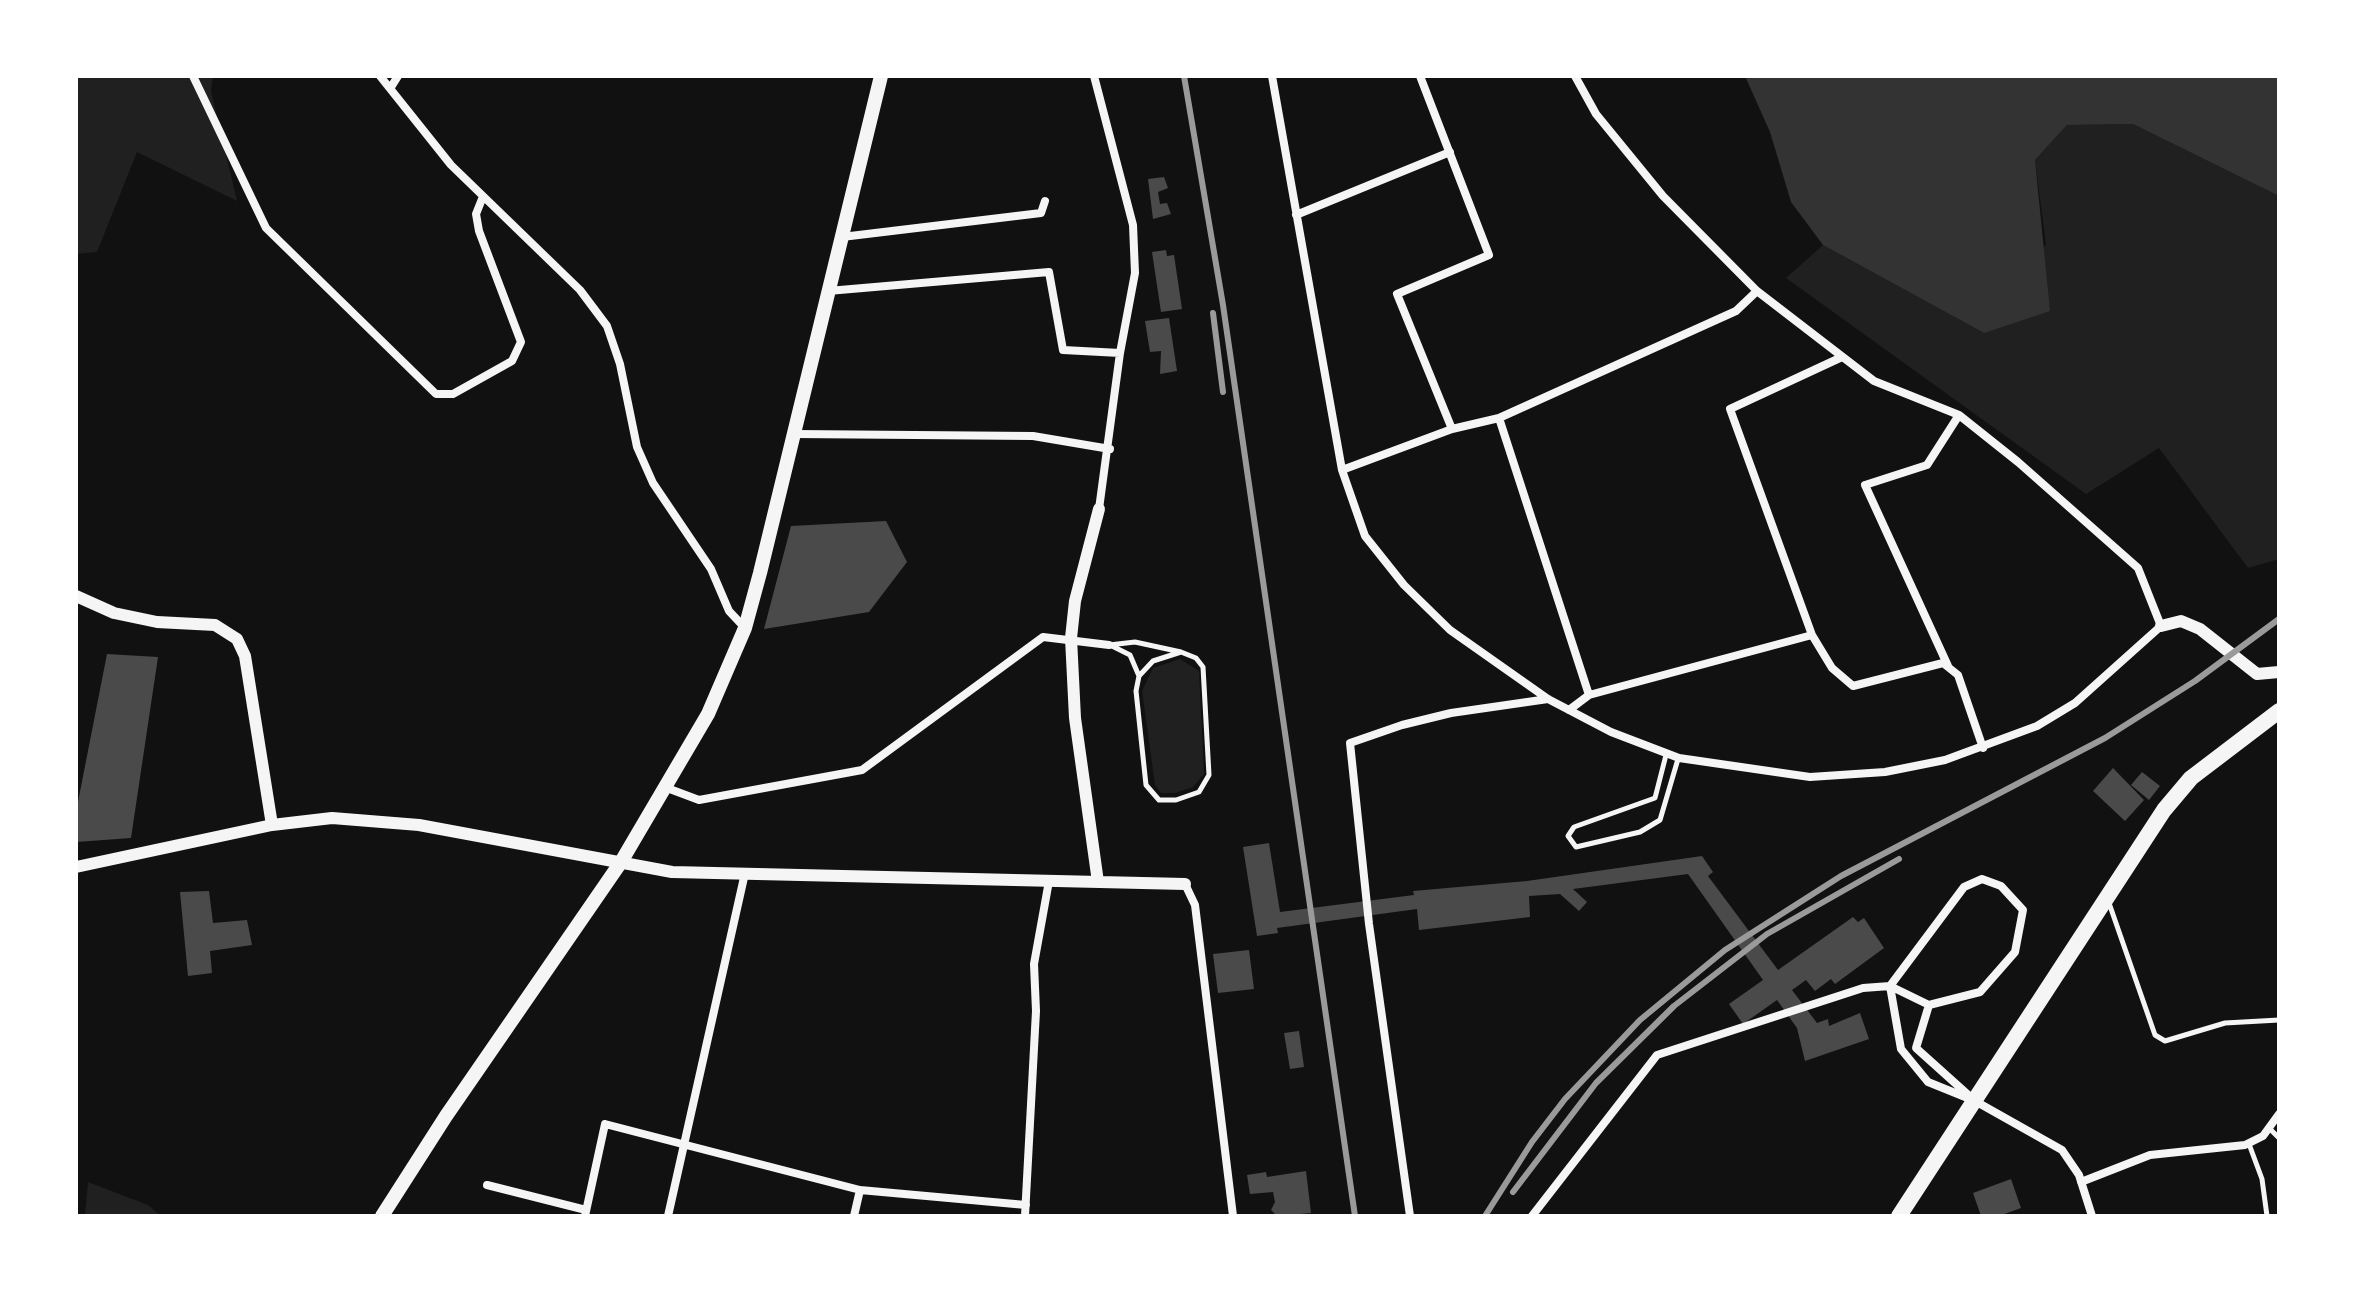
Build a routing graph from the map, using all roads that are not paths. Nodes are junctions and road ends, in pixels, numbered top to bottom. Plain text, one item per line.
1 (193, 76) edge
2 (380, 76) edge
3 (398, 76) edge
4 (881, 76) edge
5 (1094, 76) edge
6 (1272, 76) edge
7 (1420, 76) edge
8 (1575, 76) edge
9 (391, 87) junction
10 (1450, 152) junction
11 (482, 199) junction
12 (1045, 201) dead end
13 (1296, 215) junction
14 (842, 237) junction
15 (828, 291) junction
16 (1757, 291) junction
17 (1120, 353) junction
18 (1842, 357) junction
19 (1959, 415) junction
20 (1499, 418) junction
21 (1452, 429) junction
22 (795, 434) junction
23 (1110, 449) junction
24 (1342, 470) junction
25 (1099, 509) joint
26 (76, 596) edge
27 (2161, 626) junction
28 (745, 628) junction
29 (1812, 635) junction
30 (1071, 638) junction
31 (1109, 645) junction
32 (1181, 652) junction
33 (1949, 667) junction
34 (2279, 672) edge
35 (1139, 676) junction
36 (1589, 695) junction
37 (1548, 699) junction
38 (1569, 710) junction
39 (2279, 711) edge
40 (1983, 748) junction
41 (1666, 755) junction
42 (1679, 758) junction
43 (667, 788) junction
44 (272, 825) junction
45 (621, 862) junction
46 (76, 867) edge
47 (745, 873) junction
48 (1049, 881) junction
49 (1098, 882) junction
50 (1185, 884) joint
51 (2107, 898) junction
52 (1890, 986) junction
53 (1929, 1005) junction
54 (2279, 1020) edge
55 (1975, 1101) junction
56 (2279, 1114) edge
57 (2270, 1129) junction
58 (2279, 1138) edge
59 (2249, 1143) junction
60 (686, 1144) junction
61 (2081, 1182) junction
62 (487, 1185) dead end
63 (860, 1190) junction
64 (1026, 1205) junction
65 (585, 1213) edge
66 (382, 1216) edge
67 (668, 1216) edge
68 (854, 1216) edge
69 (1025, 1216) edge
70 (1233, 1216) edge
71 (1410, 1216) edge
72 (1532, 1216) edge
73 (1899, 1216) edge
74 (2092, 1216) edge
75 (2267, 1216) edge

1 - 11 street
2 - 9 street
3 - 9 street
4 - 14 main road
5 - 17 street
6 - 13 street
7 - 10 street
8 - 16 street
9 - 11 street
10 - 13 street
10 - 21 street
11 - 28 street
12 - 14 street
13 - 24 street
14 - 15 main road
15 - 17 street
15 - 22 main road
16 - 18 street
16 - 20 street
17 - 23 street
18 - 19 street
18 - 29 street
19 - 27 street
19 - 33 street
20 - 21 street
20 - 36 street
21 - 24 street
22 - 23 street
22 - 28 main road
23 - 25 street
24 - 37 street
25 - 30 street
26 - 44 street
27 - 34 street
27 - 40 street
28 - 43 main road
29 - 33 street
29 - 36 street
30 - 31 street
30 - 43 street
30 - 49 street
31 - 32 lane
31 - 35 lane
32 - 35 lane
32 - 35 lane
33 - 40 street
36 - 38 street
37 - 38 street
37 - 71 street
38 - 41 street
39 - 51 main road
40 - 42 street
41 - 42 street
41 - 42 lane
43 - 45 main road
44 - 45 street
44 - 46 street
45 - 47 street
45 - 66 main road
47 - 48 street
47 - 60 street
48 - 49 street
48 - 64 street
49 - 50 street
50 - 70 street
51 - 54 lane
51 - 55 main road
52 - 53 street
52 - 53 street
52 - 55 street
52 - 72 street
53 - 55 street
55 - 61 street
55 - 73 main road
56 - 57 street
57 - 58 lane
57 - 59 street
59 - 61 street
59 - 75 lane
60 - 63 street
60 - 65 street
60 - 67 street
61 - 74 street
62 - 65 street
63 - 64 street
63 - 68 street
64 - 69 street

